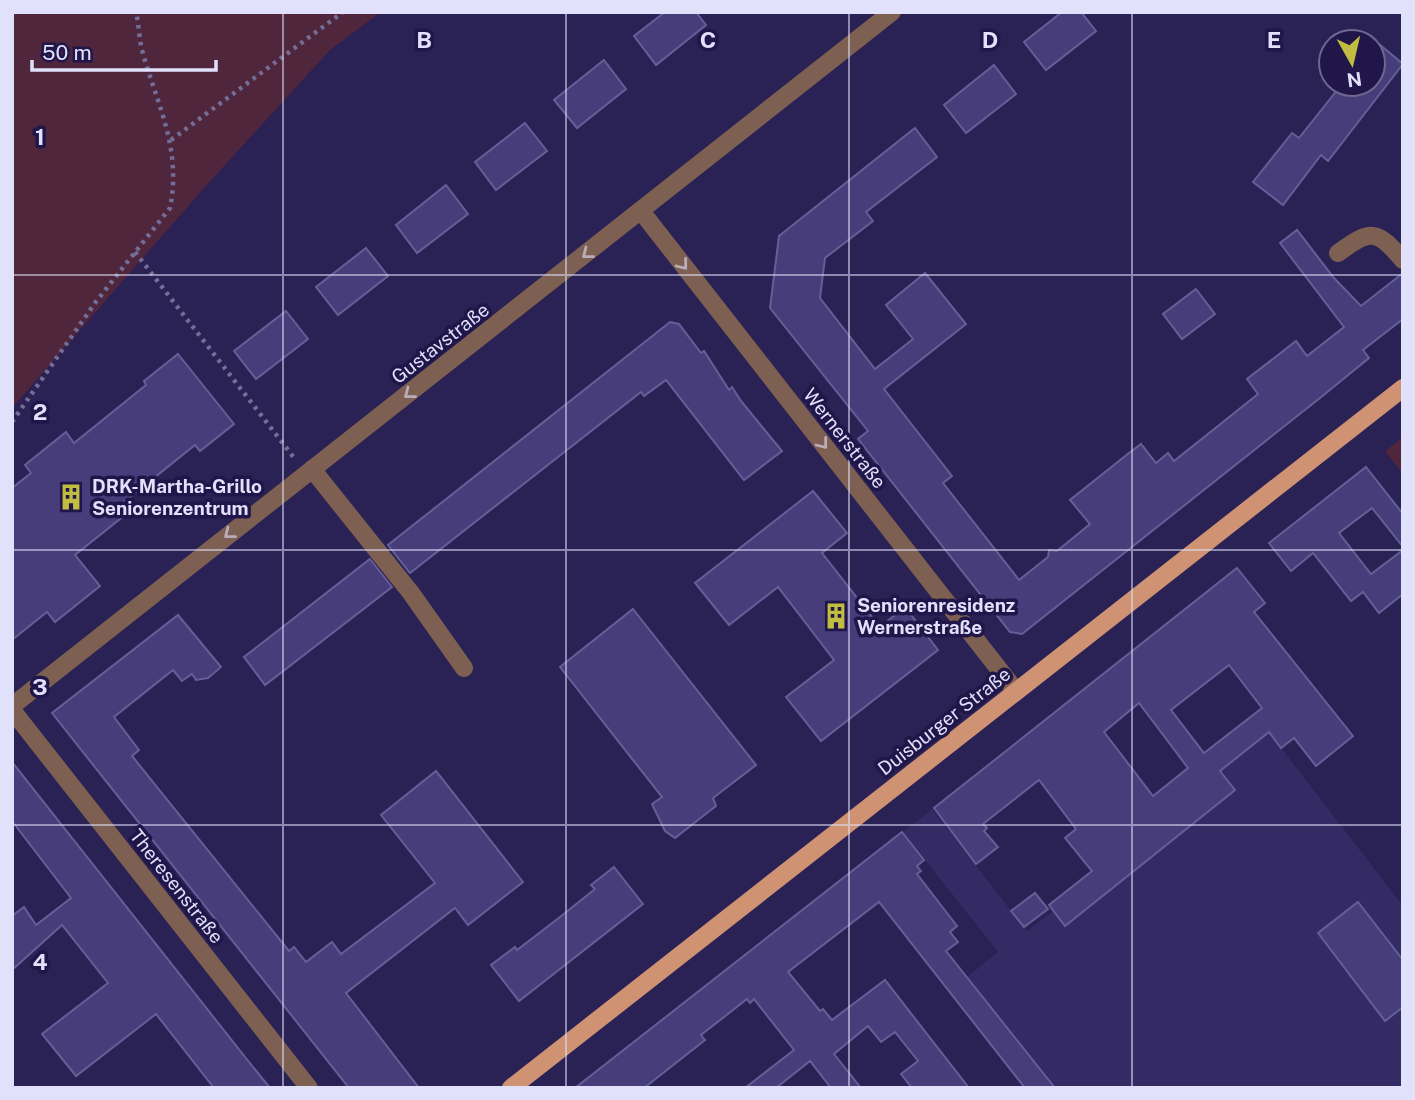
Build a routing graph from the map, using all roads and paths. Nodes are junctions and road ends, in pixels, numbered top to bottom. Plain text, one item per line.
1 (136, 12) edge
2 (343, 12) edge
3 (892, 12) edge
4 (171, 140) junction
5 (641, 211) junction
6 (135, 252) junction
7 (1338, 253) dead end
8 (1403, 260) edge
9 (1403, 387) edge
10 (12, 422) edge
11 (309, 472) junction
12 (464, 668) dead end
13 (1016, 691) junction
14 (12, 708) edge
15 (309, 1088) edge
16 (511, 1088) edge

1 - 4 path
2 - 4 path
3 - 5 street, Gustavstraße
4 - 6 path
5 -> 11 street, Gustavstraße
5 -> 13 street, Wernerstraße
6 - 10 path
6 - 11 path
7 - 8 street
9 - 13 main road, Duisburger Straße
11 - 12 street
11 -> 14 street, Gustavstraße
13 - 16 main road, Duisburger Straße
14 - 15 street, Theresenstraße

